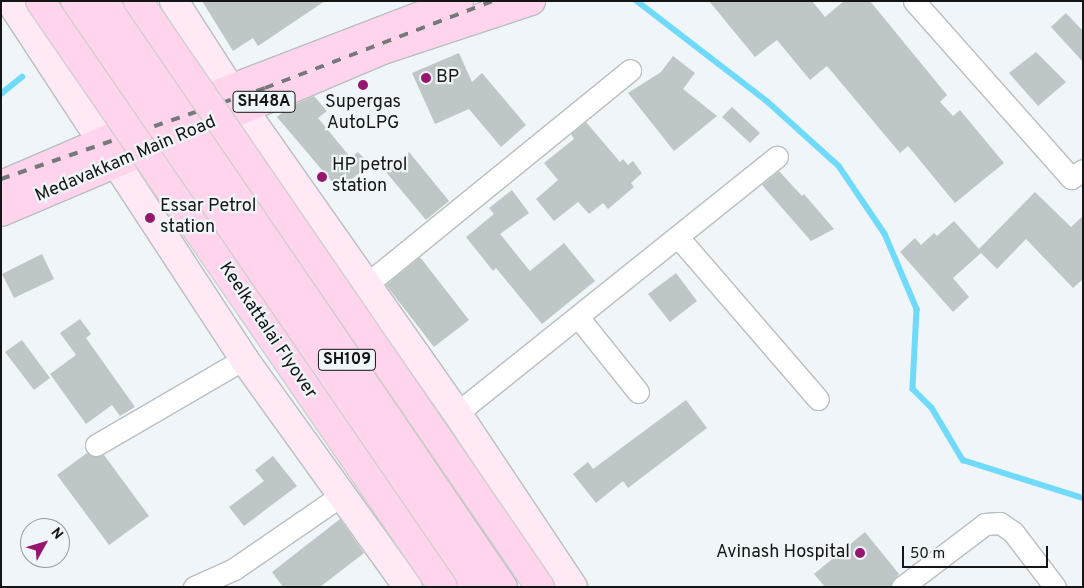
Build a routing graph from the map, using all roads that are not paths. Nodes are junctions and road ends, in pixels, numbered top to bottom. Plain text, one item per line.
1 (10, 1) edge
2 (40, 1) edge
3 (75, 1) edge
4 (104, 1) edge
5 (138, 1) edge
6 (174, 1) edge
7 (459, 1) edge
8 (531, 1) edge
9 (914, 1) edge
10 (630, 70) dead end
11 (237, 99) junction
12 (178, 109) junction
13 (159, 130) junction
14 (194, 132) junction
15 (108, 152) junction
16 (777, 157) dead end
17 (1083, 170) edge
18 (1, 185) edge
19 (1, 212) edge
20 (678, 237) junction
21 (367, 284) junction
22 (578, 317) junction
23 (244, 359) junction
24 (638, 392) dead end
25 (818, 399) dead end
26 (457, 413) junction
27 (96, 445) dead end
28 (343, 494) junction
29 (194, 587) edge
30 (408, 587) edge
31 (443, 587) edge
32 (475, 587) edge
33 (503, 587) edge
34 (540, 587) edge
35 (573, 587) edge
36 (902, 587) edge
37 (1055, 587) edge

1 - 15 street
2 - 31 main road, Keelkattalai Flyover, bridge
3 - 13 main road, SH109
4 - 12 main road, SH109
5 - 34 main road, bridge
6 - 11 street
7 - 11 main road, SH48A
8 - 11 main road, Medavakkam Main Road / SH48A
9 - 17 street
10 - 21 street
11 - 12 main road, SH48A
11 - 14 main road, Medavakkam Main Road / SH48A
11 - 21 street
12 - 13 main road, SH48A
12 - 14 main road, SH109
13 - 14 main road, Medavakkam Main Road / SH48A
13 - 15 main road, Medavakkam Main Road / SH48A
13 - 32 main road, SH109
14 - 33 main road, SH109
15 - 18 main road, SH48A
15 - 19 main road, Medavakkam Main Road / SH48A
15 - 23 street
16 - 20 street
20 - 22 street
20 - 25 street
21 - 26 street
22 - 24 street
22 - 26 street
23 - 27 street
23 - 28 street
26 - 35 street
28 - 29 street
28 - 30 street
36 - 37 street

